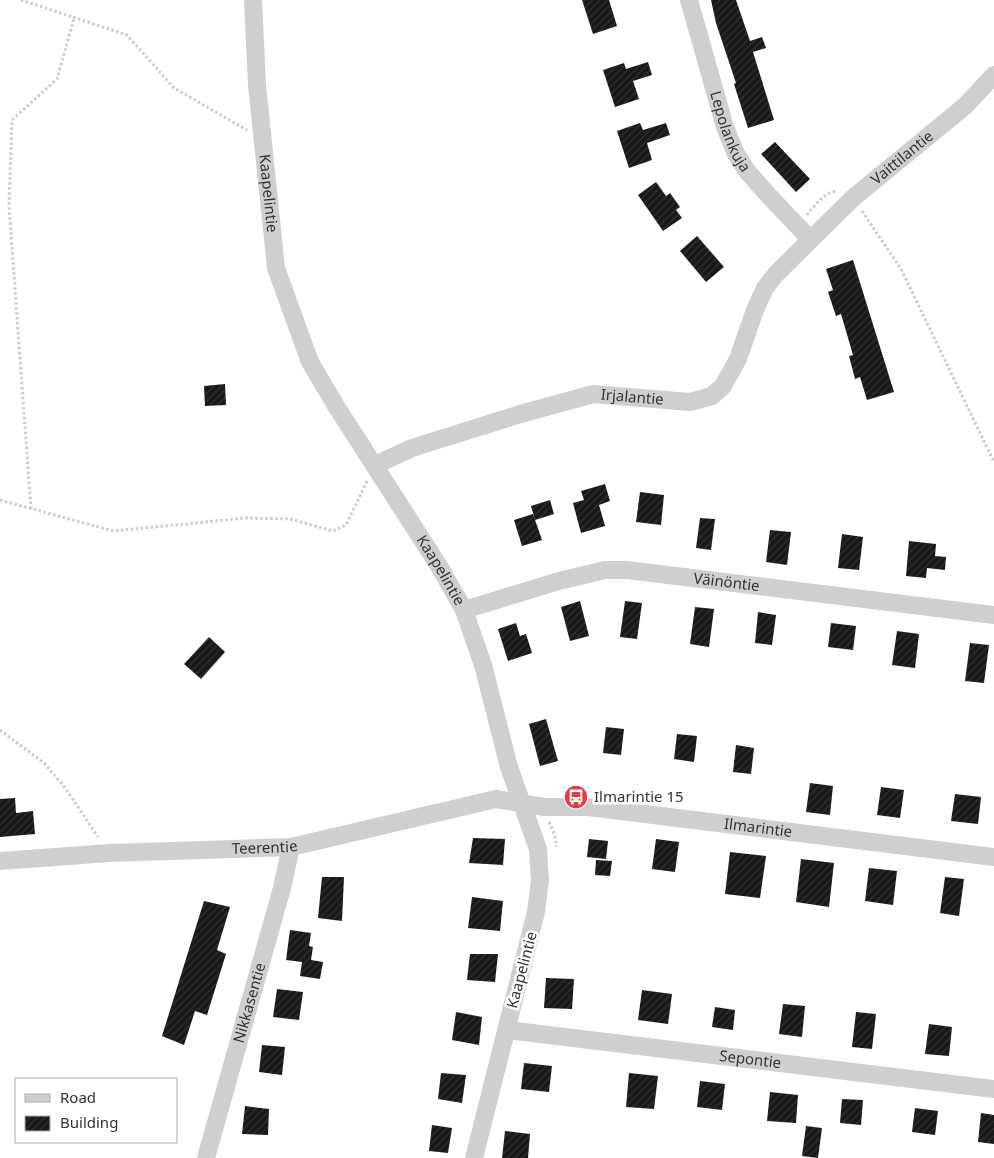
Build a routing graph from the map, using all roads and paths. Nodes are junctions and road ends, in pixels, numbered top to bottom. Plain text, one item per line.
1 (22, 0) edge
2 (253, 0) edge
3 (689, 0) edge
4 (74, 18) junction
5 (994, 76) edge
6 (262, 139) junction
7 (853, 198) junction
8 (804, 233) junction
9 (994, 462) edge
10 (375, 465) junction
11 (0, 500) edge
12 (31, 508) junction
13 (464, 610) junction
14 (994, 615) edge
15 (0, 730) edge
16 (523, 804) junction
17 (291, 847) junction
18 (109, 853) junction
19 (994, 857) edge
20 (0, 861) edge
21 (507, 1030) junction
22 (994, 1089) edge
23 (206, 1158) edge
24 (474, 1158) edge

1 - 4 path
2 - 6 street, Kaapelintie
3 - 8 street, Lepolankuja
4 - 6 path
4 - 12 path
5 - 7 street, Vaittilantie
6 - 10 street, Kaapelintie
7 - 8 street, Vaittilantie
7 - 8 path
7 - 9 path
8 - 10 street, Irjalantie
10 - 12 path
10 - 13 street, Kaapelintie
11 - 12 path
13 - 14 street, Väinöntie
13 - 16 street, Kaapelintie
15 - 18 path
16 - 17 street, Teerentie
16 - 19 street, Ilmarintie
16 - 21 street, Kaapelintie
17 - 18 street, Teerentie
17 - 23 street, Nikkasentie
18 - 20 street, Teerentie
21 - 22 street, Sepontie
21 - 24 street, Kaapelintie

